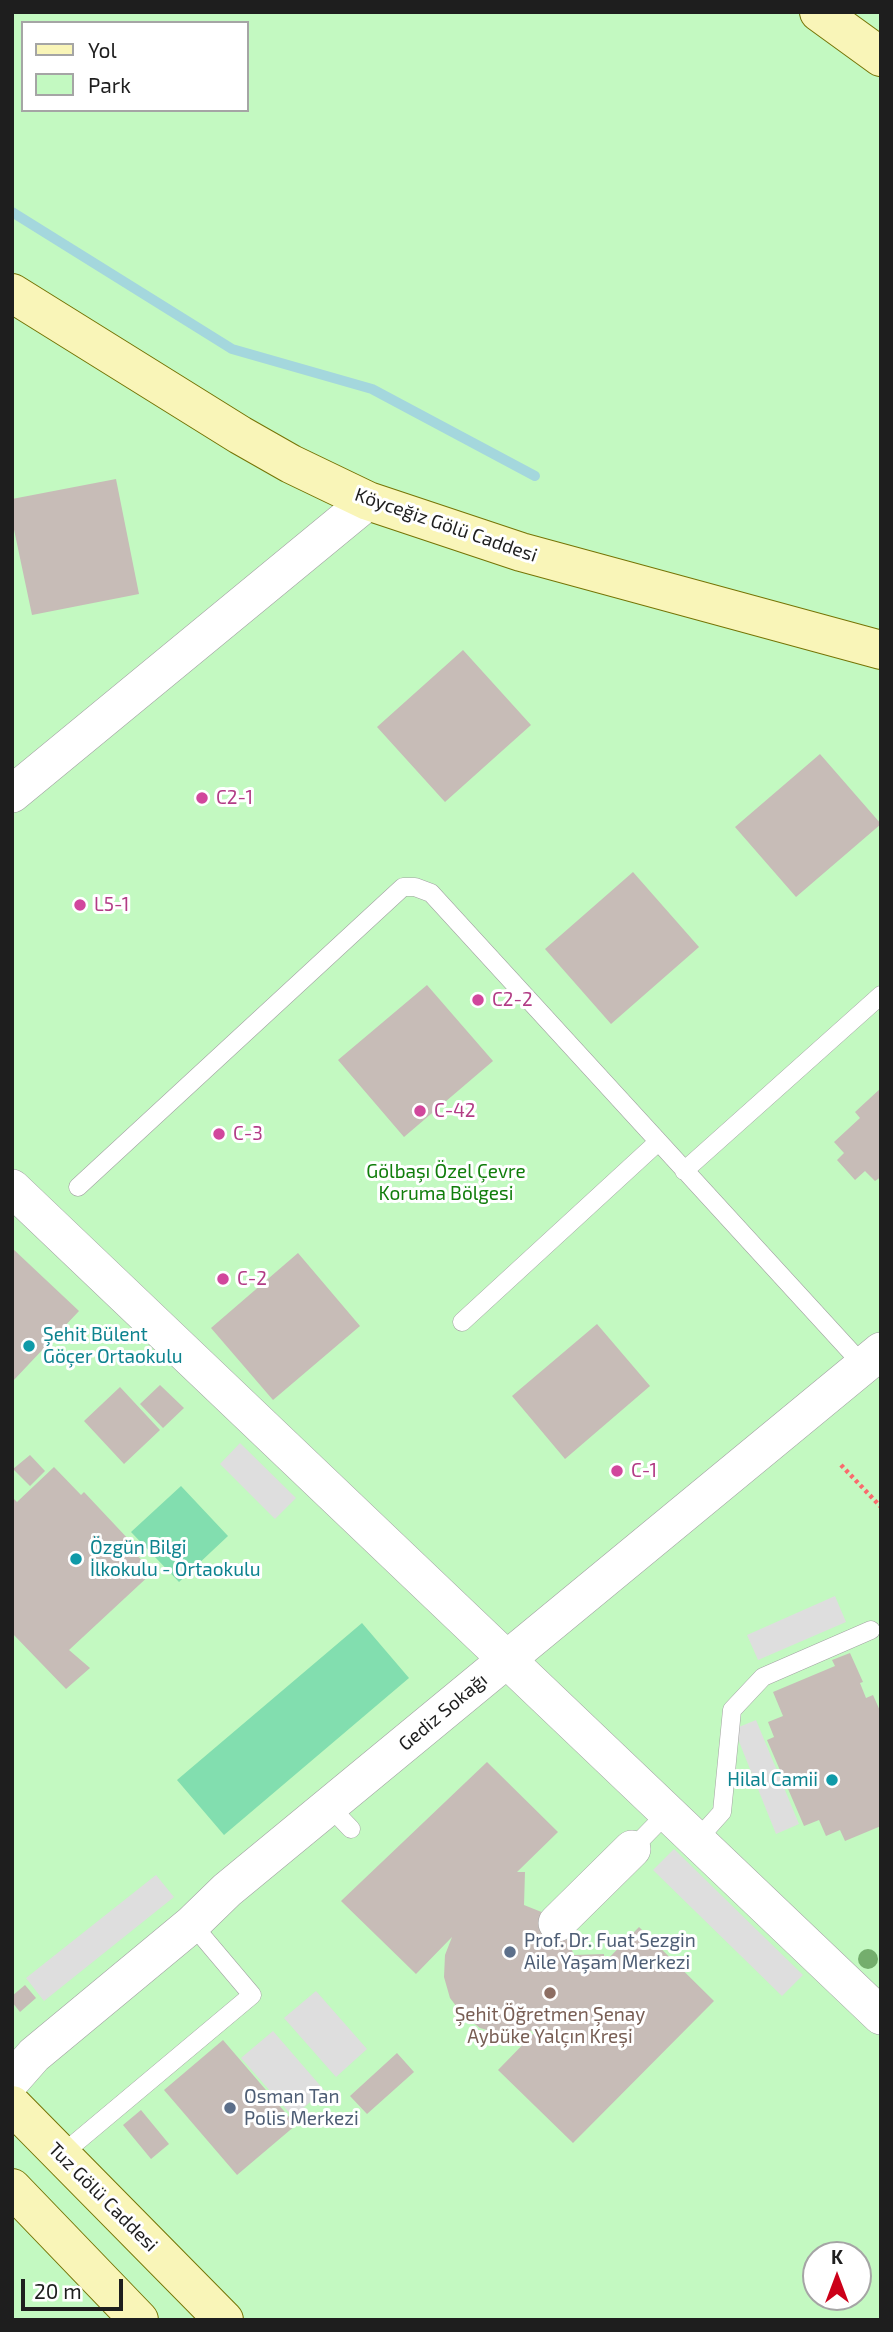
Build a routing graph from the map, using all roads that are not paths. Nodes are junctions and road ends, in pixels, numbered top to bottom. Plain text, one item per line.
1 (819, 12) edge
2 (881, 57) edge
3 (12, 293) edge
4 (368, 501) junction
5 (881, 650) edge
6 (12, 794) edge
7 (881, 995) edge
8 (658, 1142) junction
9 (684, 1171) junction
10 (78, 1186) dead end
11 (12, 1188) edge
12 (462, 1322) dead end
13 (872, 1358) edge
14 (871, 1630) dead end
15 (507, 1659) junction
16 (667, 1813) junction
17 (696, 1841) junction
18 (632, 1849) joint
19 (557, 1923) dead end
20 (192, 1924) junction
21 (881, 2016) edge
22 (12, 2080) edge
23 (12, 2105) edge
24 (61, 2155) junction
25 (12, 2188) edge
26 (139, 2320) edge
27 (224, 2320) edge

1 - 2 street
3 - 4 street, Köyceğiz Gölü Caddesi
4 - 5 street, Köyceğiz Gölü Caddesi
4 - 6 street
7 - 9 lane
8 - 9 lane
8 - 10 lane
8 - 12 lane
9 - 13 lane
11 - 15 street
13 - 15 street, Gediz Sokağı
14 - 17 lane
15 - 16 street
15 - 20 street, Gediz Sokağı
16 - 17 street
16 - 18 lane
17 - 21 street
18 - 19 street
20 - 22 street, Gediz Sokağı
20 - 24 lane
23 - 24 street, Tuz Gölü Caddesi
24 - 27 street, Tuz Gölü Caddesi
25 - 26 street

